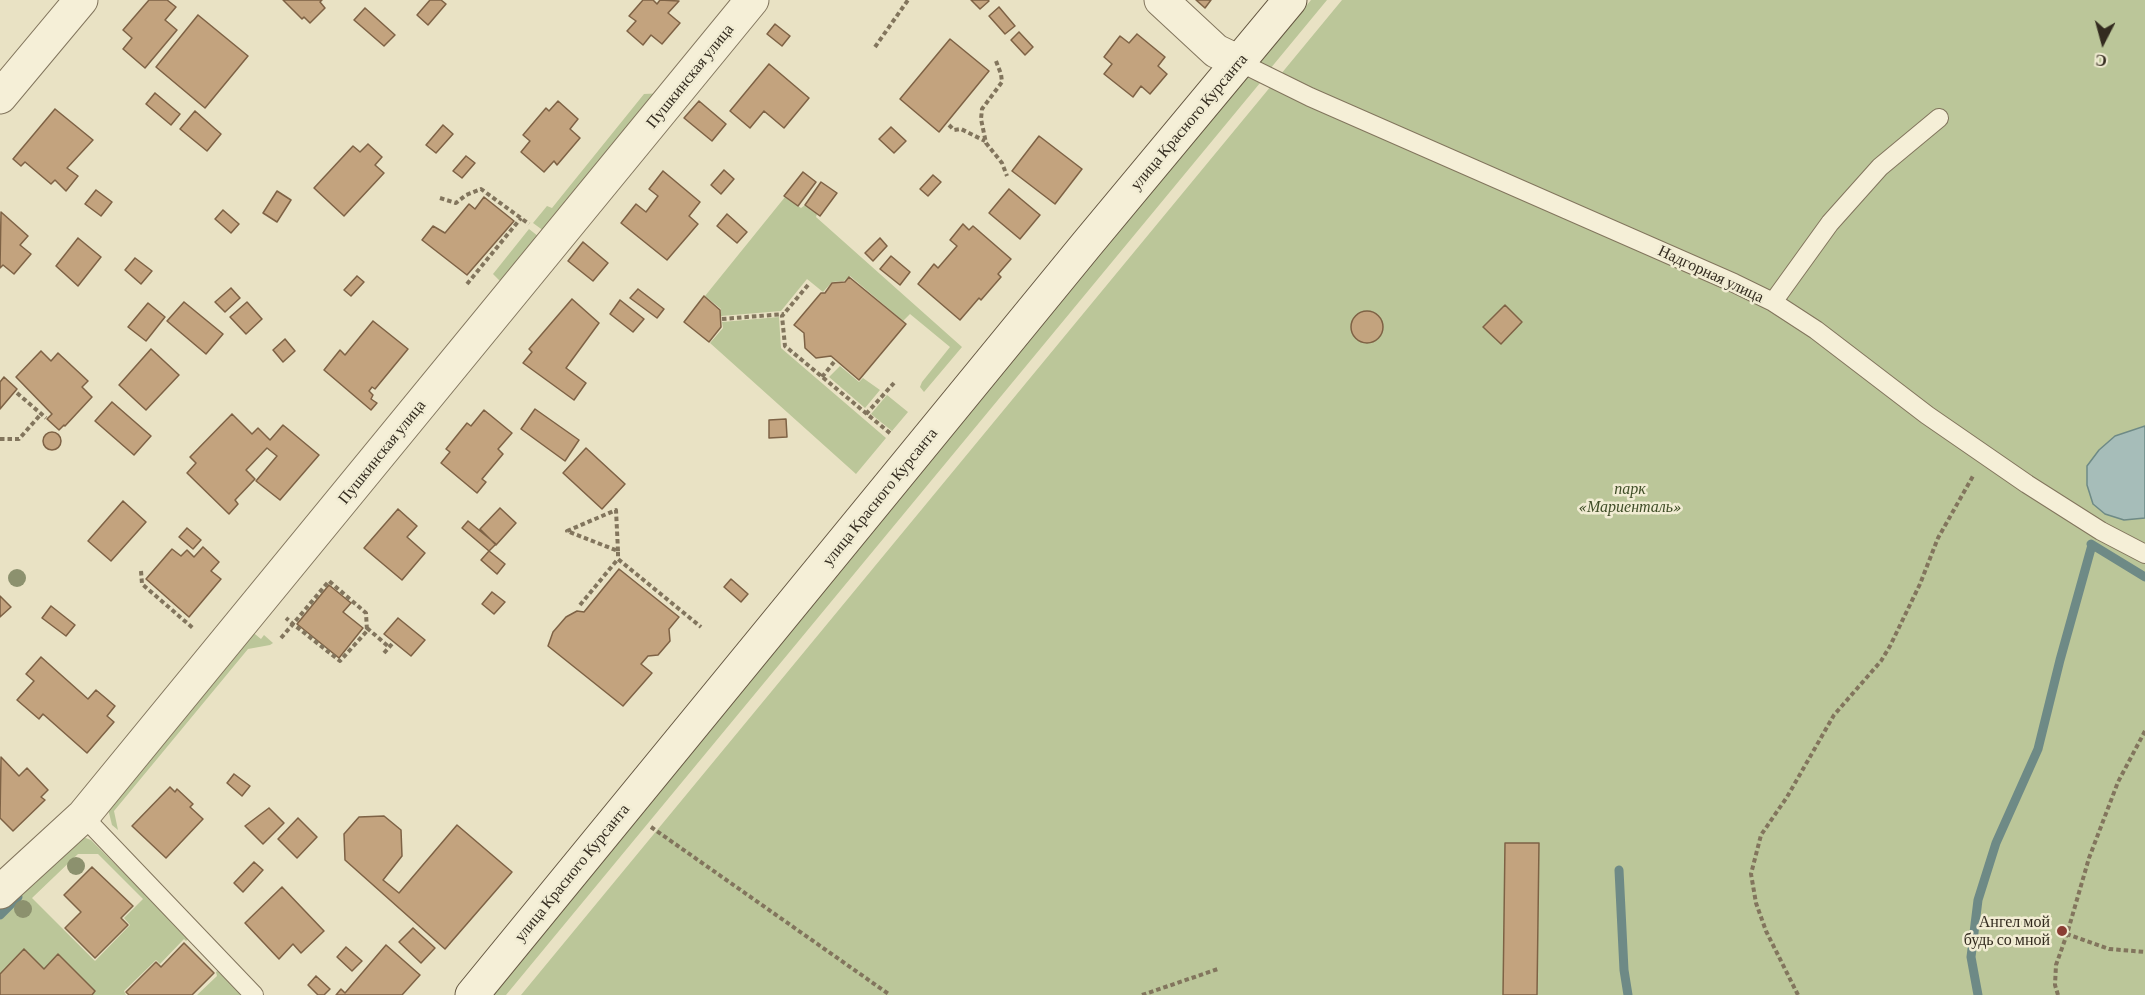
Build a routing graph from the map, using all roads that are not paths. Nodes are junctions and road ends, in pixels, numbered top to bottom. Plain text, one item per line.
1 (81, 0) edge
2 (752, 0) edge
3 (1161, 0) edge
4 (1290, 0) edge
5 (1239, 62) junction
6 (0, 97) edge
7 (1938, 118) dead end
8 (1773, 302) junction
9 (2145, 554) edge
10 (83, 816) junction
11 (0, 892) edge
12 (254, 995) edge
13 (472, 995) edge

1 - 6 street
2 - 10 street, Пушкинская улица
3 - 5 street
4 - 5 street, улица Красного Курсанта
5 - 8 lane, Надгорная улица
5 - 13 street, улица Красного Курсанта
7 - 8 lane
8 - 9 lane, Надгорная улица
10 - 11 street, Пушкинская улица
10 - 12 lane

